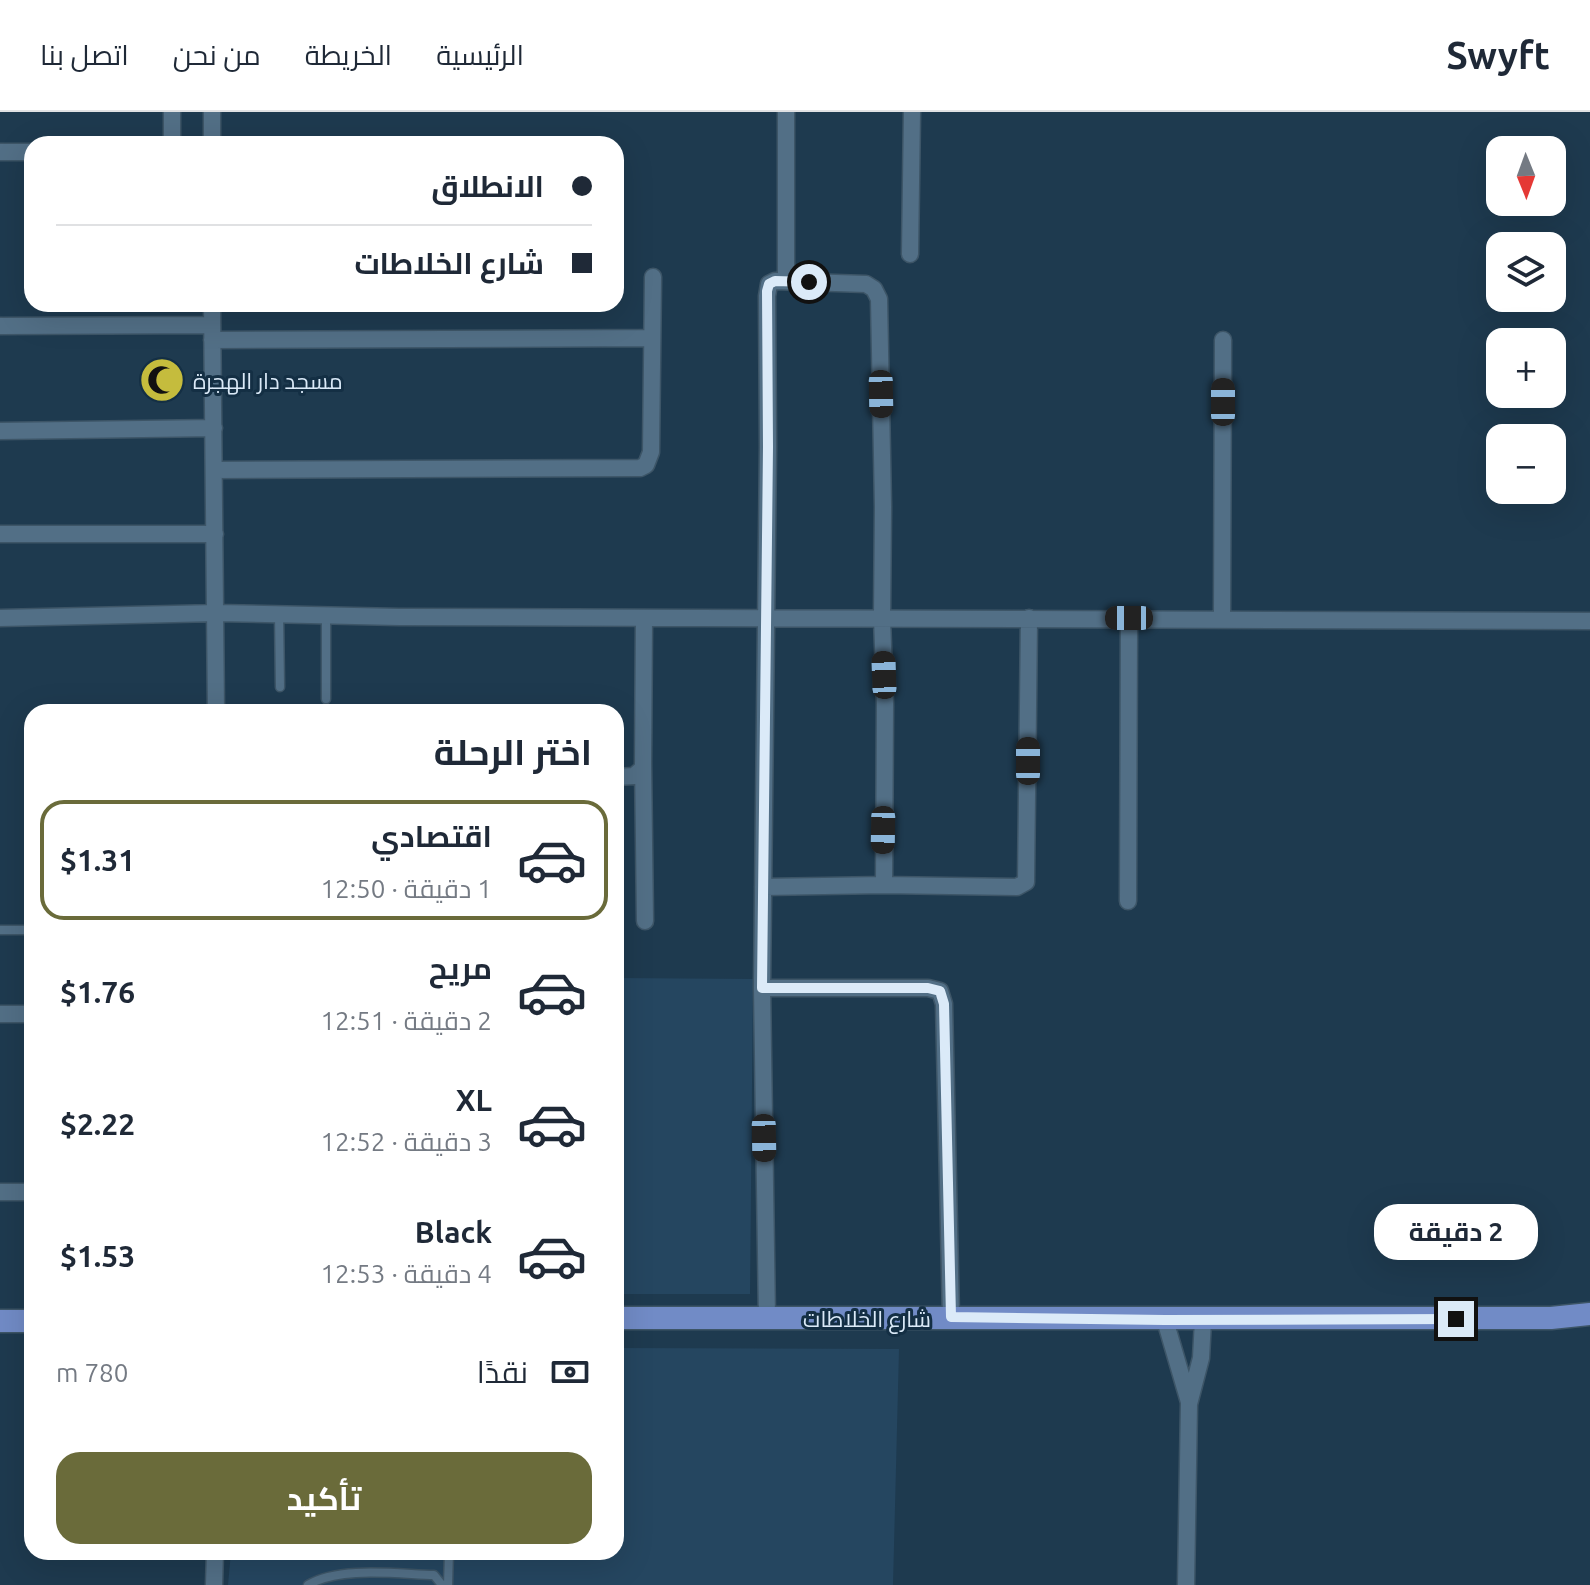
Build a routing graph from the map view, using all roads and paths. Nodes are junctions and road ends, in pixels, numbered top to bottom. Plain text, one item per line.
1 (172, 112) edge
2 (212, 112) edge
3 (786, 112) edge
4 (912, 112) edge
5 (172, 136) edge
6 (212, 136) edge
7 (0, 152) edge
8 (24, 152) edge
9 (910, 254) dead end
10 (653, 277) dead end
11 (786, 281) junction
12 (212, 312) edge
13 (0, 326) edge
14 (212, 332) junction
15 (651, 338) junction
16 (1223, 340) dead end
17 (214, 428) junction
18 (0, 431) edge
19 (214, 470) junction
20 (0, 534) edge
21 (215, 534) junction
22 (217, 613) junction
23 (279, 614) junction
24 (326, 615) junction
25 (0, 618) edge
26 (644, 618) junction
27 (765, 618) junction
28 (882, 618) junction
29 (1029, 618) junction
30 (1129, 618) junction
31 (1222, 619) junction
32 (1590, 621) edge
33 (280, 687) dead end
34 (216, 692) junction
35 (326, 699) dead end
36 (216, 704) edge
37 (225, 704) edge
38 (643, 761) junction
39 (624, 777) edge
40 (884, 885) junction
41 (763, 887) junction
42 (1128, 901) dead end
43 (645, 921) dead end
44 (0, 930) edge
45 (24, 930) edge
46 (762, 988) junction
47 (0, 1014) edge
48 (24, 1014) edge
49 (0, 1192) edge
50 (24, 1192) edge
51 (1590, 1314) edge
52 (951, 1317) junction
53 (624, 1318) edge
54 (767, 1318) junction
55 (1551, 1318) junction
56 (1165, 1320) junction
57 (1203, 1320) junction
58 (0, 1321) edge
59 (24, 1321) edge
60 (1590, 1328) edge
61 (1189, 1404) junction
62 (215, 1560) edge
63 (448, 1560) edge
64 (214, 1585) edge
65 (308, 1585) edge
66 (445, 1585) edge
67 (1186, 1585) edge

1 - 5 street
2 - 6 street
3 - 11 street
4 - 9 street
7 - 8 street
10 - 15 street
11 - 27 street
11 - 28 street
12 - 14 street
13 - 14 street
14 - 15 street
14 - 17 street
15 - 19 street
16 - 31 street
17 - 18 street
17 - 19 street
19 - 21 street
20 - 21 street
21 - 22 street
22 - 23 street
22 - 25 street
22 - 34 street
23 - 24 street
23 - 33 lane
24 - 26 street
24 - 35 lane
26 - 27 street
26 - 38 street
27 - 28 street
27 - 41 street
28 - 29 street
28 - 40 street
29 - 30 street
29 - 40 street
30 - 31 street
30 - 42 street
31 - 32 street
34 - 36 street
34 - 37 street
38 - 39 street
38 - 43 street
40 - 41 street
41 - 46 street
44 - 45 lane
46 - 52 street
46 - 54 street
47 - 48 street
49 - 50 street
51 - 55 main road
52 - 54 main road, شارع الخلاطات
52 - 56 main road, شارع الخلاطات
53 - 54 main road, شارع الخلاطات
55 - 57 main road, شارع الخلاطات
55 - 60 main road
56 - 57 main road, شارع الخلاطات
56 - 61 street
57 - 61 street
58 - 59 main road
61 - 67 street
62 - 64 street
63 - 66 lane
65 - 66 lane

